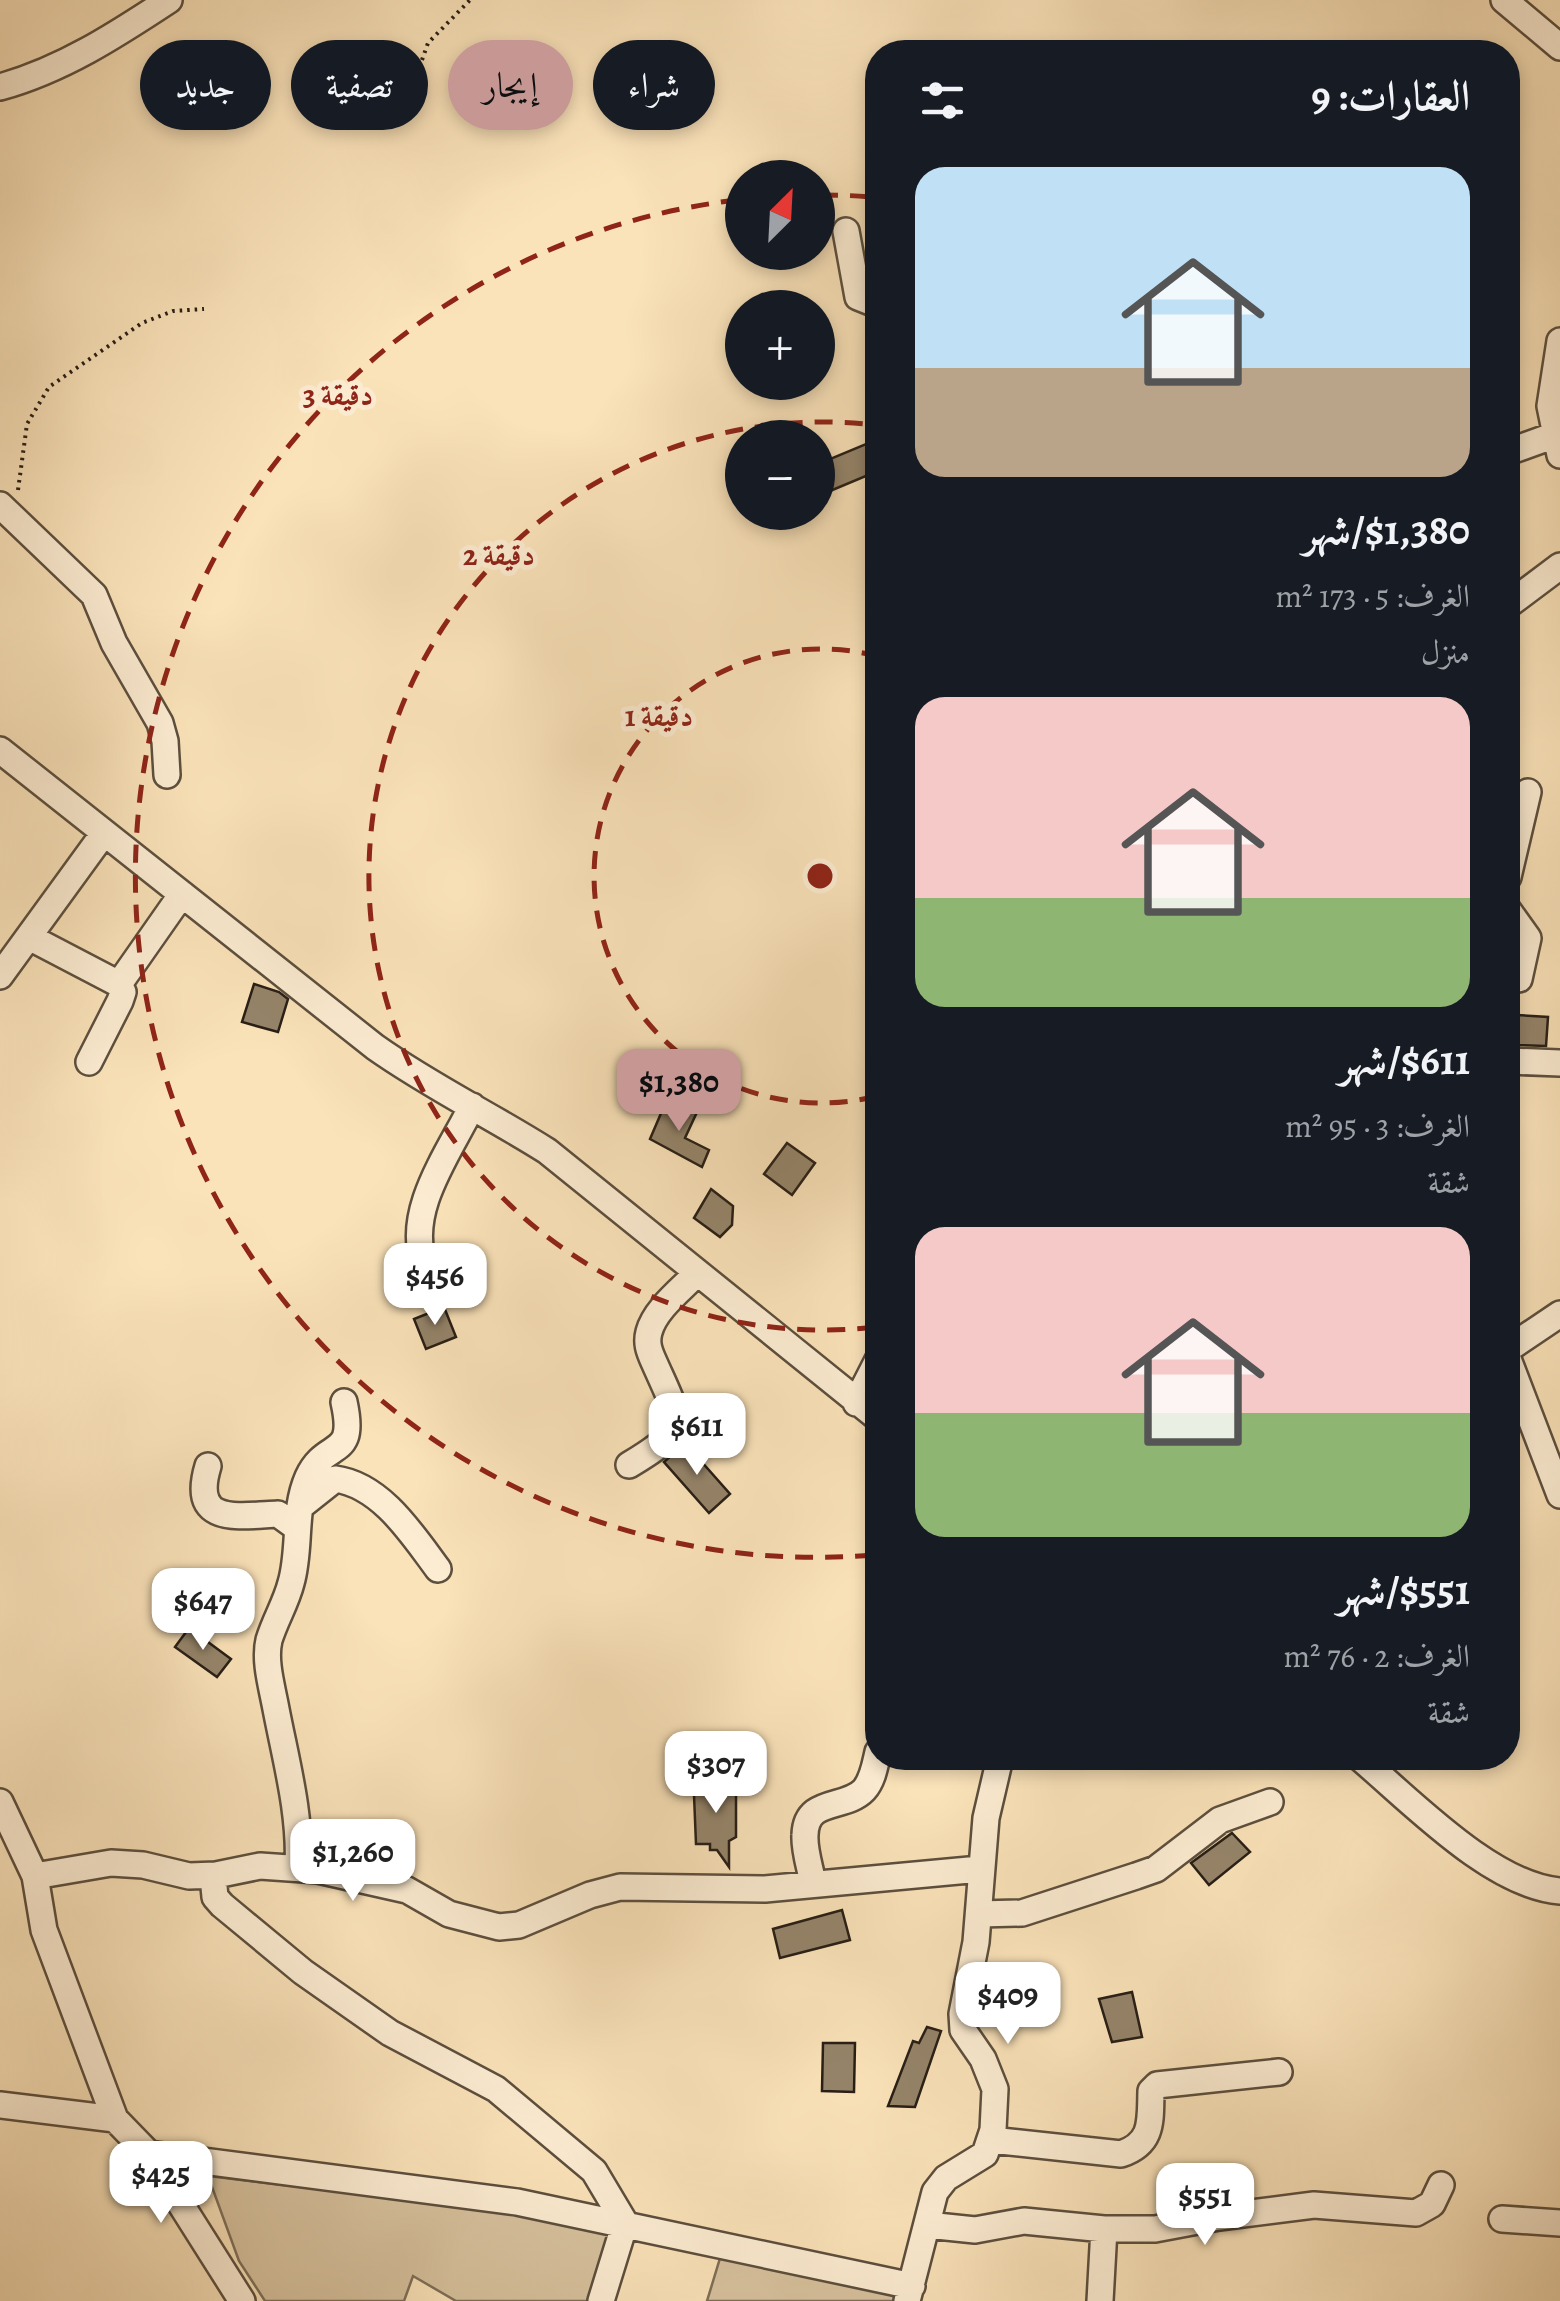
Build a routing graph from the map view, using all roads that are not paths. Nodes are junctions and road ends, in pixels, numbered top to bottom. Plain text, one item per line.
1 (169, 0) edge
2 (1504, 0) edge
3 (1560, 46) edge
4 (0, 87) edge
5 (846, 232) dead end
6 (865, 300) edge
7 (1560, 341) edge
8 (1558, 445) edge
9 (1520, 450) edge
10 (8, 512) edge
11 (1560, 566) edge
12 (1520, 596) edge
13 (0, 750) edge
14 (167, 775) dead end
15 (1528, 792) dead end
16 (1520, 826) edge
17 (104, 832) junction
18 (182, 894) junction
19 (1520, 927) edge
20 (28, 937) junction
21 (1520, 971) edge
22 (0, 976) edge
23 (119, 984) junction
24 (89, 1062) dead end
25 (1520, 1062) edge
26 (1560, 1062) edge
27 (472, 1106) junction
28 (424, 1263) dead end
29 (697, 1272) junction
30 (1560, 1314) edge
31 (1520, 1341) edge
32 (865, 1385) edge
33 (1520, 1390) edge
34 (344, 1402) dead end
35 (856, 1403) junction
36 (865, 1409) edge
37 (629, 1465) dead end
38 (208, 1466) dead end
39 (1560, 1495) edge
40 (298, 1517) junction
41 (438, 1568) dead end
42 (873, 1770) edge
43 (997, 1770) edge
44 (1374, 1770) edge
45 (0, 1802) edge
46 (1270, 1802) dead end
47 (298, 1868) junction
48 (980, 1870) junction
49 (35, 1876) junction
50 (213, 1876) junction
51 (813, 1882) junction
52 (1560, 1891) edge
53 (979, 1914) junction
54 (1279, 2072) dead end
55 (0, 2105) edge
56 (115, 2119) junction
57 (992, 2140) junction
58 (148, 2154) junction
59 (1441, 2185) dead end
60 (1502, 2219) dead end
61 (625, 2223) junction
62 (1560, 2223) edge
63 (926, 2225) junction
64 (1104, 2229) junction
65 (909, 2293) edge
66 (242, 2301) edge
67 (601, 2301) edge
68 (1100, 2301) edge

1 - 4 street
2 - 3 street
5 - 6 street
7 - 8 street
8 - 9 street
10 - 14 street
11 - 12 street
13 - 17 street
15 - 16 street
17 - 18 street
17 - 20 street
18 - 23 street
18 - 27 street
19 - 21 street
20 - 22 street
20 - 23 street
23 - 24 street
25 - 26 street
27 - 28 street
27 - 29 street
29 - 35 street
29 - 37 street
30 - 31 street
32 - 35 street
33 - 39 street
34 - 40 street
35 - 36 street
38 - 40 street
40 - 41 street
40 - 47 street
42 - 51 street
43 - 48 street
44 - 52 street
45 - 49 street
46 - 53 street
47 - 50 street
47 - 51 street
48 - 51 street
48 - 53 street
49 - 50 street
49 - 56 street
50 - 61 street
53 - 57 street
54 - 57 street
55 - 56 street
56 - 58 street
57 - 63 street
58 - 61 street
58 - 66 street
59 - 64 street
60 - 62 street
61 - 65 street
61 - 67 street
63 - 64 street
63 - 65 street
64 - 68 street

